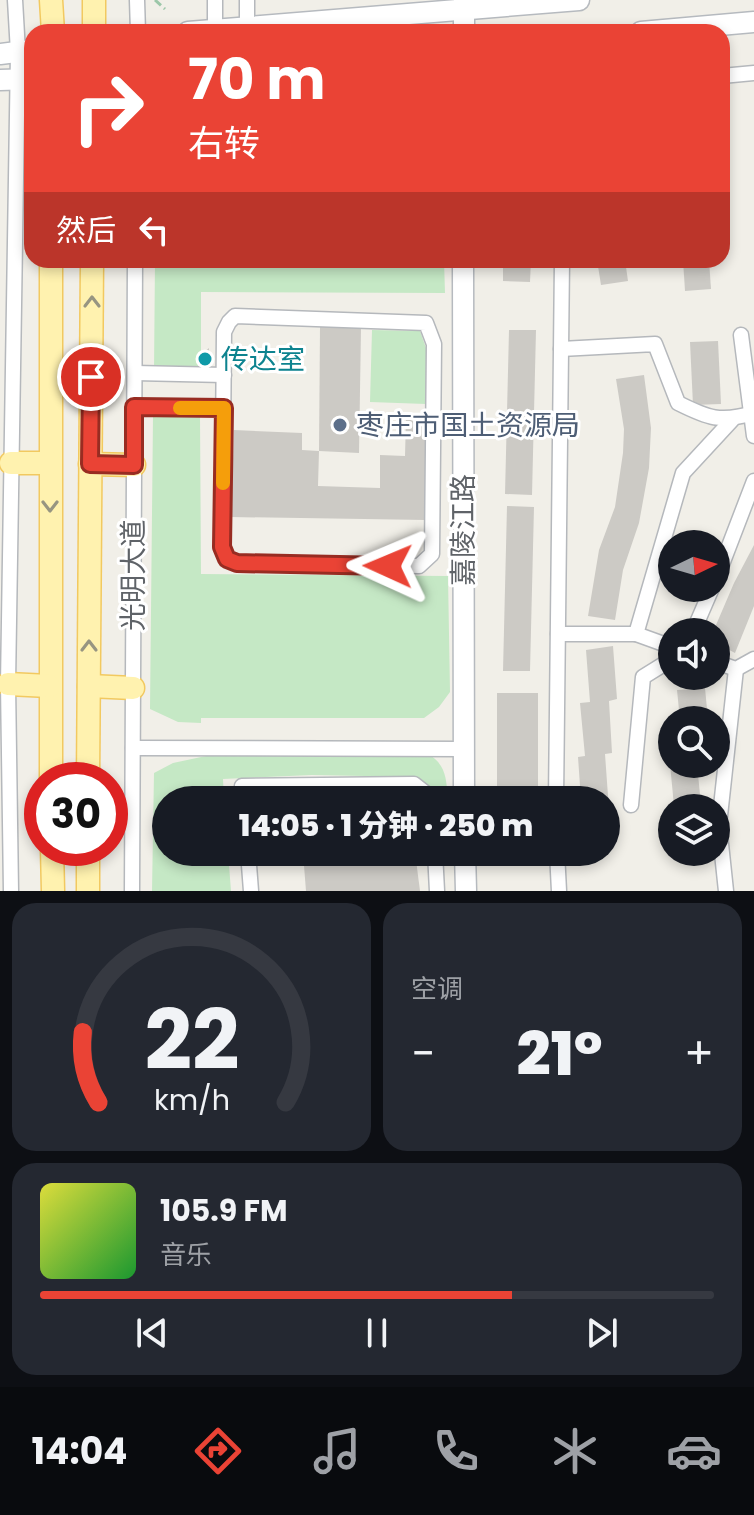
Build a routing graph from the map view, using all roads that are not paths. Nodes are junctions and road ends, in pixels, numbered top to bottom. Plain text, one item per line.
1 (15, 0) edge
2 (51, 0) edge
3 (94, 0) edge
4 (137, 0) edge
5 (215, 0) edge
6 (247, 0) edge
7 (579, 0) edge
8 (464, 5) edge
9 (754, 22) edge
10 (52, 24) edge
11 (94, 24) edge
12 (138, 24) edge
13 (215, 24) edge
14 (247, 24) edge
15 (277, 24) edge
16 (730, 24) edge
17 (17, 52) edge
18 (754, 73) edge
19 (730, 75) edge
20 (16, 79) edge
21 (51, 268) edge
22 (92, 268) edge
23 (135, 268) edge
24 (463, 268) edge
25 (562, 268) edge
26 (8, 287) edge
27 (741, 335) dead end
28 (561, 349) junction
29 (135, 373) junction
30 (224, 375) junction
31 (134, 407) junction
32 (224, 408) junction
33 (753, 413) edge
34 (732, 420) junction
35 (754, 436) edge
36 (11, 463) junction
37 (50, 463) junction
38 (90, 464) junction
39 (134, 465) junction
40 (754, 481) edge
41 (730, 544) edge
42 (558, 634) junction
43 (636, 634) junction
44 (658, 642) edge
45 (754, 659) edge
46 (730, 667) edge
47 (658, 668) edge
48 (736, 669) junction
49 (8, 684) junction
50 (49, 686) junction
51 (89, 686) junction
52 (133, 688) junction
53 (133, 748) junction
54 (463, 749) junction
55 (51, 762) edge
56 (88, 762) edge
57 (242, 786) edge
58 (417, 786) edge
59 (464, 786) edge
60 (556, 786) edge
61 (631, 805) dead end
62 (52, 866) edge
63 (88, 866) edge
64 (249, 866) edge
65 (436, 866) edge
66 (465, 866) edge
67 (558, 866) edge
68 (11, 891) edge
69 (53, 891) edge
70 (88, 891) edge
71 (132, 891) edge
72 (251, 891) edge
73 (437, 891) edge
74 (466, 891) edge
75 (559, 891) edge
76 (726, 891) edge

1 - 17 street
2 - 10 main road
3 - 11 main road
4 - 12 street
5 - 13 street
6 - 14 street
7 - 8 street
8 - 15 street
9 - 16 street
17 - 20 street
18 - 19 street
20 - 26 street
21 - 37 main road
38 -> 22 main road, 光明大道
23 - 29 street, 光明大道
24 - 54 street, 嘉陵江路
25 - 28 street
26 - 36 street
27 - 33 street
28 - 34 street
28 - 42 street
29 - 30 street
29 - 31 street, 光明大道
30 - 32 street
30 - 32 street
31 - 32 street
31 - 39 street, 光明大道
33 - 34 street
33 - 35 street
34 - 43 street
36 - 37 main road
36 - 49 street
37 -> 50 main road
38 - 39 main road
51 -> 38 main road, 光明大道
39 - 52 street, 光明大道
40 - 41 street
42 - 43 street
42 - 60 street
43 - 44 street
45 - 48 street
46 - 48 street
47 - 61 street
48 - 76 street
49 - 50 main road
49 - 68 street
50 - 55 main road
51 - 52 main road
51 - 56 main road, 光明大道
52 - 53 street, 光明大道
53 - 54 street
53 - 71 street, 光明大道
54 - 59 street, 嘉陵江路
57 - 58 street
62 - 69 main road
63 - 70 main road
64 - 72 street
65 - 73 street
66 - 74 street
67 - 75 street

